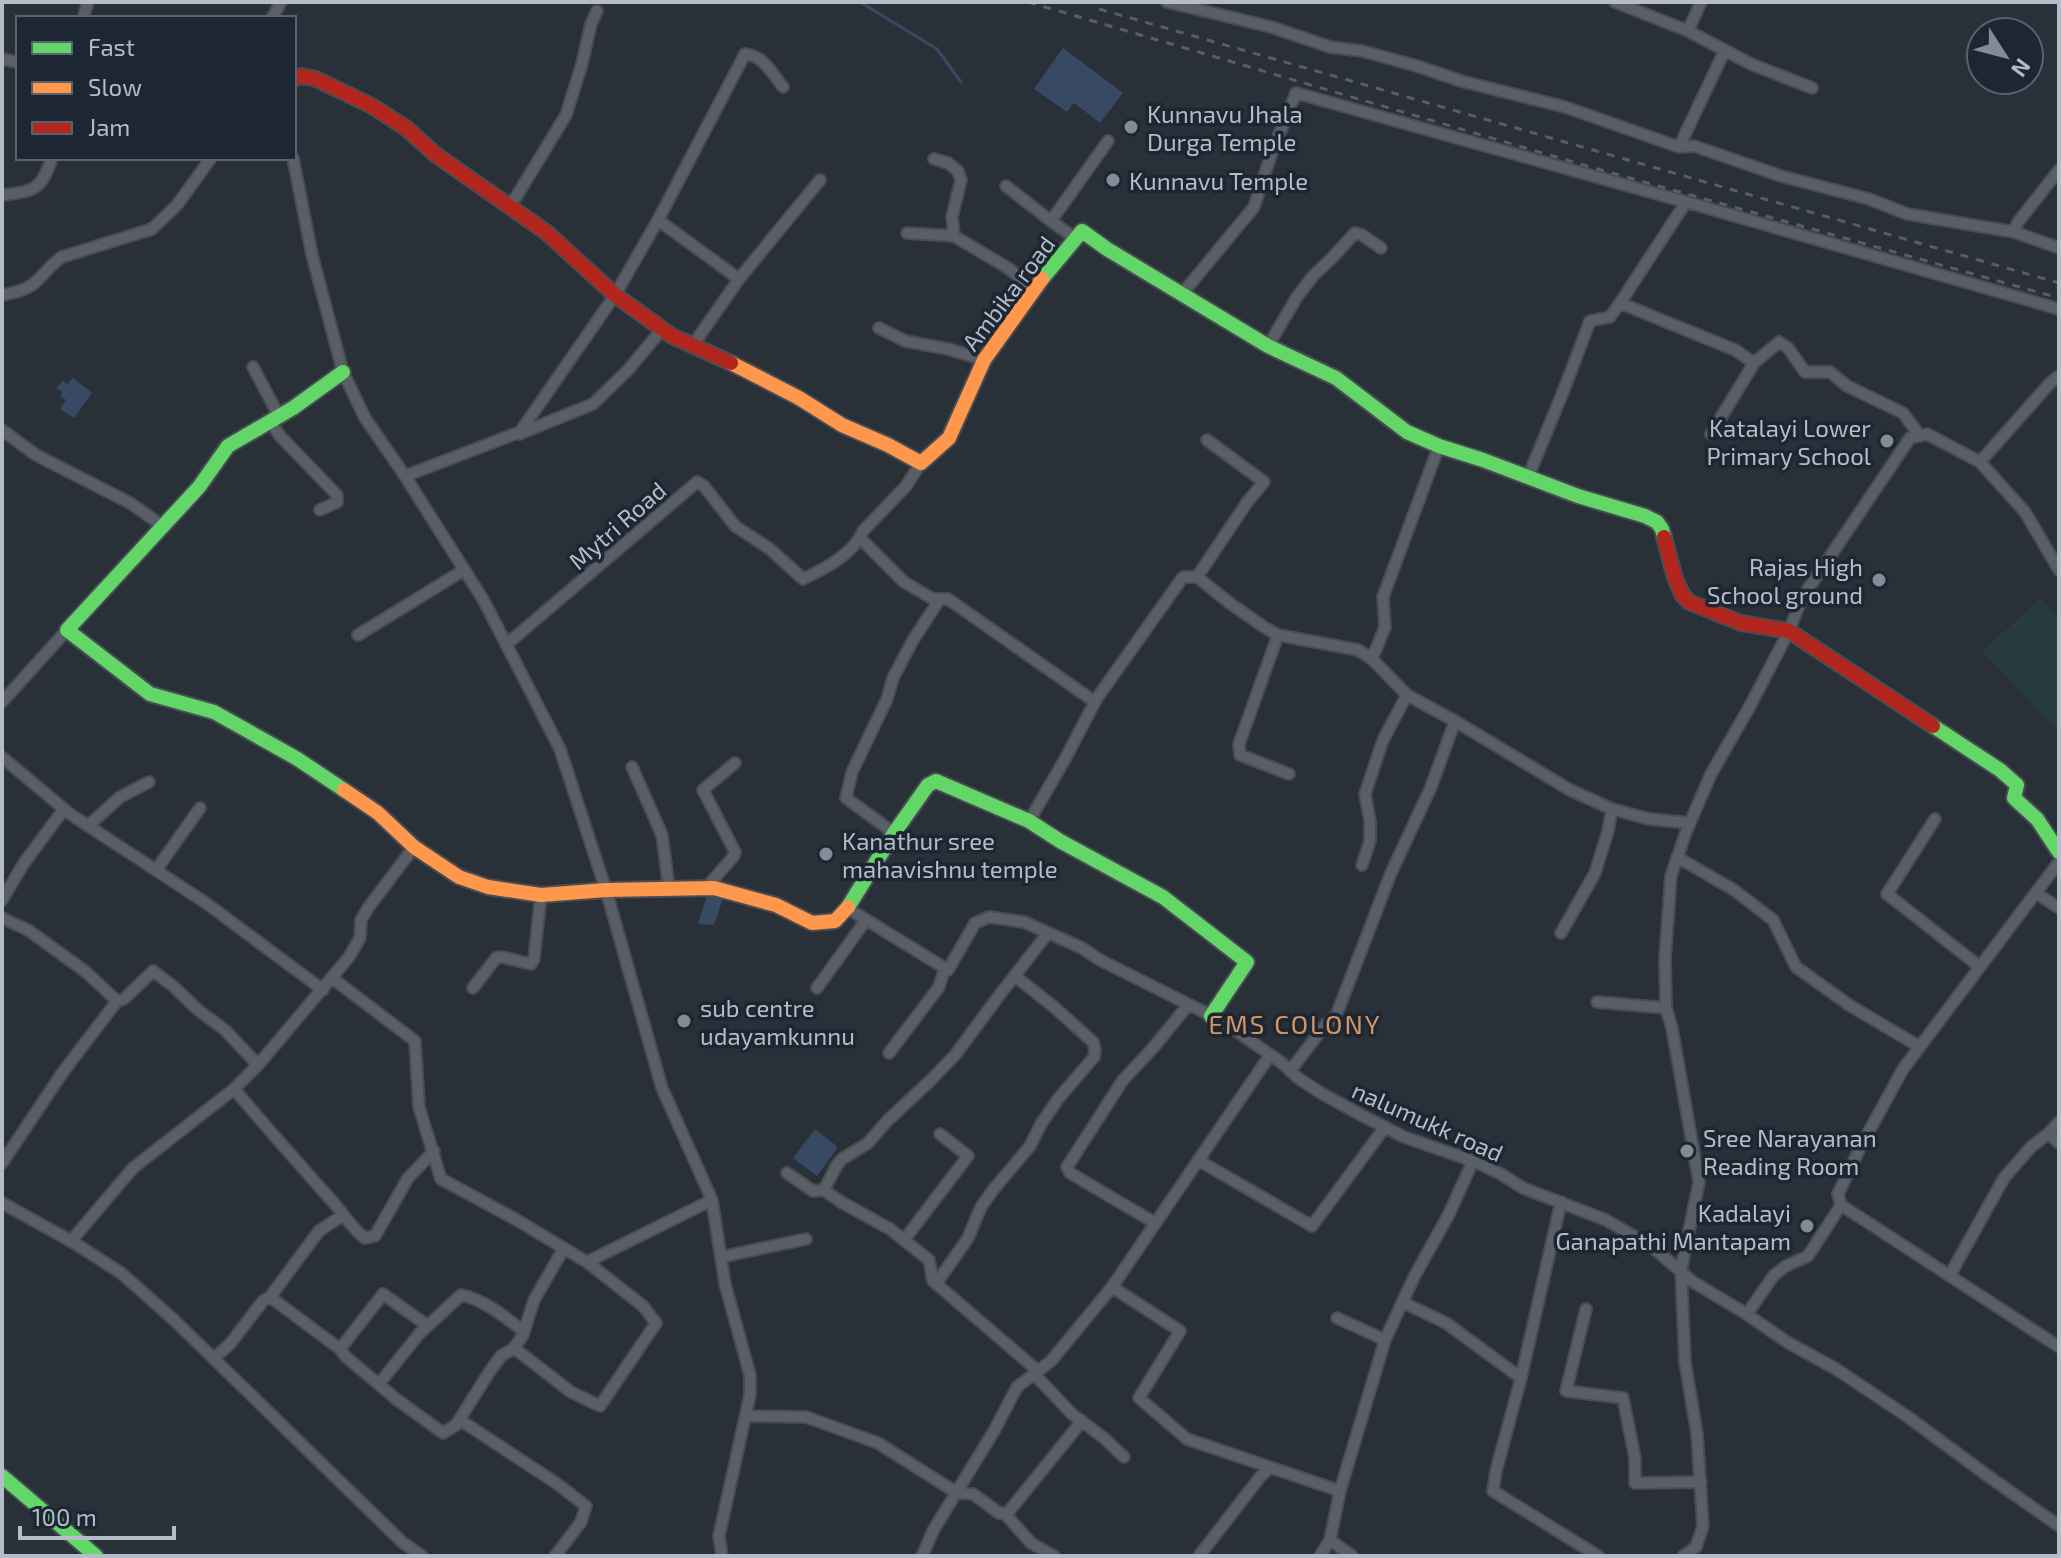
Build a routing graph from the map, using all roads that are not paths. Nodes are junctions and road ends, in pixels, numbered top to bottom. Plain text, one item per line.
1 (1167, 2) edge
2 (1615, 2) edge
3 (1701, 2) edge
4 (597, 11) dead end
5 (1688, 31) junction
6 (1725, 50) junction
7 (296, 78) edge
8 (783, 87) dead end
9 (1812, 88) dead end
10 (1108, 141) dead end
11 (1679, 147) junction
12 (934, 159) dead end
13 (51, 160) edge
14 (210, 160) edge
15 (293, 160) edge
16 (2059, 170) edge
17 (820, 180) dead end
18 (1006, 186) dead end
19 (2, 195) edge
20 (1686, 202) junction
21 (507, 206) junction
22 (658, 220) junction
23 (1051, 221) junction
24 (2014, 232) junction
25 (907, 233) dead end
26 (954, 236) junction
27 (1076, 239) junction
28 (1381, 248) dead end
29 (2059, 248) edge
30 (739, 279) junction
31 (1034, 289) junction
32 (1182, 294) junction
33 (2, 295) edge
34 (615, 295) junction
35 (1620, 303) junction
36 (2059, 309) edge
37 (663, 328) junction
38 (879, 328) dead end
39 (693, 345) junction
40 (1268, 346) junction
41 (984, 360) junction
42 (1754, 363) junction
43 (253, 367) dead end
44 (343, 372) junction
45 (2059, 376) edge
46 (274, 419) junction
47 (2, 430) edge
48 (1711, 434) dead end
49 (1920, 436) junction
50 (1207, 440) dead end
51 (1439, 446) junction
52 (1980, 462) junction
53 (921, 463) junction
54 (405, 476) junction
55 (1528, 477) junction
56 (320, 510) dead end
57 (163, 526) junction
58 (860, 538) junction
59 (464, 570) junction
60 (2059, 570) edge
61 (1197, 577) junction
62 (940, 599) junction
63 (67, 630) junction
64 (1789, 631) junction
65 (358, 635) dead end
66 (1278, 635) junction
67 (506, 645) junction
68 (1372, 659) junction
69 (1407, 695) junction
70 (2, 702) edge
71 (1095, 702) junction
72 (1455, 721) junction
73 (2, 757) edge
74 (735, 763) dead end
75 (632, 767) dead end
76 (1289, 774) dead end
77 (149, 782) dead end
78 (200, 808) dead end
79 (64, 809) junction
80 (1612, 809) junction
81 (1935, 819) dead end
82 (1029, 821) junction
83 (1690, 823) junction
84 (88, 826) junction
85 (894, 833) junction
86 (414, 847) junction
87 (2059, 852) edge
88 (1677, 857) junction
89 (2059, 862) edge
90 (1362, 865) dead end
91 (156, 870) junction
92 (669, 889) junction
93 (705, 889) junction
94 (606, 890) junction
95 (2036, 893) junction
96 (541, 895) junction
97 (2, 900) edge
98 (847, 908) junction
99 (2059, 908) edge
100 (2, 918) edge
101 (866, 920) junction
102 (1048, 933) junction
103 (1561, 933) dead end
104 (1980, 967) junction
105 (945, 968) junction
106 (1015, 976) junction
107 (332, 978) junction
108 (473, 988) dead end
109 (817, 988) dead end
110 (323, 990) junction
111 (117, 1001) junction
112 (1597, 1002) dead end
113 (1188, 1005) junction
114 (1666, 1008) junction
115 (1211, 1016) junction
116 (1920, 1047) junction
117 (889, 1053) dead end
118 (1270, 1055) junction
119 (258, 1065) junction
120 (1290, 1071) junction
121 (234, 1089) junction
122 (2059, 1122) edge
123 (1385, 1127) junction
124 (2049, 1133) junction
125 (940, 1134) dead end
126 (2059, 1143) edge
127 (434, 1151) junction
128 (1198, 1160) junction
129 (1473, 1161) junction
130 (2, 1163) edge
131 (787, 1173) dead end
132 (824, 1190) junction
133 (712, 1200) junction
134 (1561, 1202) junction
135 (2, 1203) edge
136 (1841, 1205) junction
137 (343, 1215) junction
138 (1155, 1223) junction
139 (806, 1239) dead end
140 (904, 1240) junction
141 (71, 1241) junction
142 (564, 1248) junction
143 (721, 1257) junction
144 (587, 1262) junction
145 (1681, 1270) junction
146 (1950, 1275) junction
147 (936, 1284) junction
148 (1112, 1287) junction
149 (270, 1297) junction
150 (1402, 1302) junction
151 (1586, 1309) dead end
152 (1747, 1314) junction
153 (1337, 1318) dead end
154 (428, 1326) junction
155 (524, 1332) junction
156 (1385, 1340) junction
157 (2059, 1347) edge
158 (514, 1348) junction
159 (340, 1349) junction
160 (214, 1358) junction
161 (1036, 1372) junction
162 (1521, 1378) junction
163 (379, 1384) junction
164 (746, 1416) junction
165 (460, 1420) junction
166 (1082, 1421) junction
167 (1124, 1457) dead end
168 (1270, 1467) junction
169 (2, 1476) edge
170 (1701, 1482) junction
171 (2, 1488) edge
172 (1340, 1491) junction
173 (957, 1493) junction
174 (1008, 1513) junction
175 (2059, 1526) edge
176 (1330, 1540) junction
177 (1699, 1552) edge
178 (77, 1556) edge
179 (96, 1556) edge
180 (422, 1556) edge
181 (555, 1556) edge
182 (722, 1556) edge
183 (922, 1556) edge
184 (1054, 1556) edge
185 (1199, 1556) edge
186 (1320, 1556) edge
187 (1352, 1556) edge
188 (1598, 1556) edge
189 (1683, 1556) edge

1 - 11 street
2 - 5 street
3 - 5 street
4 - 21 street
5 - 6 street
6 - 9 street
6 - 11 street
7 - 21 main road
8 - 22 street
10 - 23 street
11 - 24 street
12 - 26 street
13 - 19 street
14 - 33 street
15 - 44 street
16 - 24 street
17 - 30 street
18 - 23 street
20 - 32 street
20 - 35 street
20 - 36 street
21 - 34 main road
22 - 30 street
22 - 34 street
23 - 27 street
24 - 29 street
25 - 26 street
26 - 31 street
27 - 31 main road, Ambika road
27 - 32 main road, Ambika road
28 - 40 street
30 - 39 street
31 - 41 main road, Ambika road
32 - 40 main road, Ambika road
34 - 37 main road
34 - 54 street
35 - 42 street
35 - 55 street
37 - 39 main road
37 - 54 street
38 - 41 street
39 - 53 main road
40 - 51 main road, Ambika road
41 - 53 main road, Ambika road
42 - 48 street
42 - 49 street
43 - 46 street
44 - 46 main road
44 - 54 street
45 - 52 street
46 - 56 street
46 - 57 main road
47 - 57 street
49 - 52 street
49 - 64 street
50 - 61 street
51 - 55 main road, Ambika road
51 - 68 street
52 - 60 street
53 - 58 street, Mytri Road
54 - 59 street
55 - 64 main road, Ambika road
57 - 63 main road
58 - 62 street
58 - 67 street, Mytri Road
59 - 65 street
59 - 67 street
61 - 66 street
61 - 71 street
62 - 71 street
62 - 85 street
63 - 70 street
63 - 86 main road
64 - 83 street
64 - 87 main road
66 - 68 street
66 - 76 street
67 - 94 street
68 - 69 street
69 - 72 street
69 - 90 street
71 - 82 street
72 - 80 street
72 - 120 street
73 - 79 street
74 - 93 street
75 - 92 street
77 - 84 street
78 - 91 street
79 - 84 street
79 - 97 street
80 - 83 street
80 - 103 street
81 - 104 street
82 - 85 main road
82 - 115 main road
83 - 88 street
84 - 91 street
85 - 98 main road
86 - 96 main road
86 - 107 street
88 - 114 street
88 - 116 street
89 - 95 street
91 - 110 street
92 - 93 main road
92 - 94 main road
93 - 98 main road
94 - 96 main road
94 - 133 street
95 - 99 street
95 - 104 street
96 - 108 street
98 - 101 street
100 - 111 street
101 - 105 street
101 - 109 street
102 - 105 street, nalumukk road
102 - 106 street
102 - 113 street, nalumukk road
104 - 116 street
105 - 117 street, nalumukk road
106 - 132 street
106 - 147 street
107 - 110 street
107 - 127 street
110 - 119 street
111 - 119 street
111 - 130 street
112 - 114 street
113 - 115 street, nalumukk road
113 - 138 street
114 - 145 street
115 - 118 street, nalumukk road
116 - 136 street
118 - 120 street, nalumukk road
118 - 128 street
119 - 121 street
120 - 123 street, nalumukk road
121 - 137 street
121 - 141 street
122 - 124 street
123 - 128 street
123 - 129 street, nalumukk road
124 - 126 street
124 - 146 street
125 - 140 street
127 - 137 street
127 - 142 street
128 - 138 street
129 - 134 street, nalumukk road
129 - 150 street
131 - 132 street
132 - 140 street
133 - 143 street
133 - 144 street
134 - 145 street, nalumukk road
134 - 162 street
135 - 141 street
136 - 146 street
136 - 152 street
137 - 149 street
138 - 148 street
139 - 143 street
140 - 147 street
141 - 160 street
142 - 144 street
142 - 155 street
143 - 164 street
144 - 158 street
145 - 152 street, nalumukk road
145 - 170 street
146 - 157 street
147 - 161 street
148 - 161 street
148 - 168 street
149 - 159 street
149 - 160 street
150 - 156 street
150 - 162 street
151 - 170 street
152 - 175 street, nalumukk road
153 - 156 street
154 - 155 street
154 - 159 street
154 - 163 street
155 - 158 street
156 - 172 street
158 - 165 street
159 - 163 street
160 - 180 street
161 - 166 street
161 - 173 street
162 - 188 street
163 - 165 street
164 - 173 street
164 - 182 street
165 - 181 street
166 - 167 street
166 - 174 street
168 - 172 street
168 - 185 street
169 - 179 main road
170 - 177 street
171 - 178 main road
172 - 176 street
173 - 174 street
173 - 183 street
174 - 184 street
176 - 186 street
176 - 187 street
177 - 189 street

